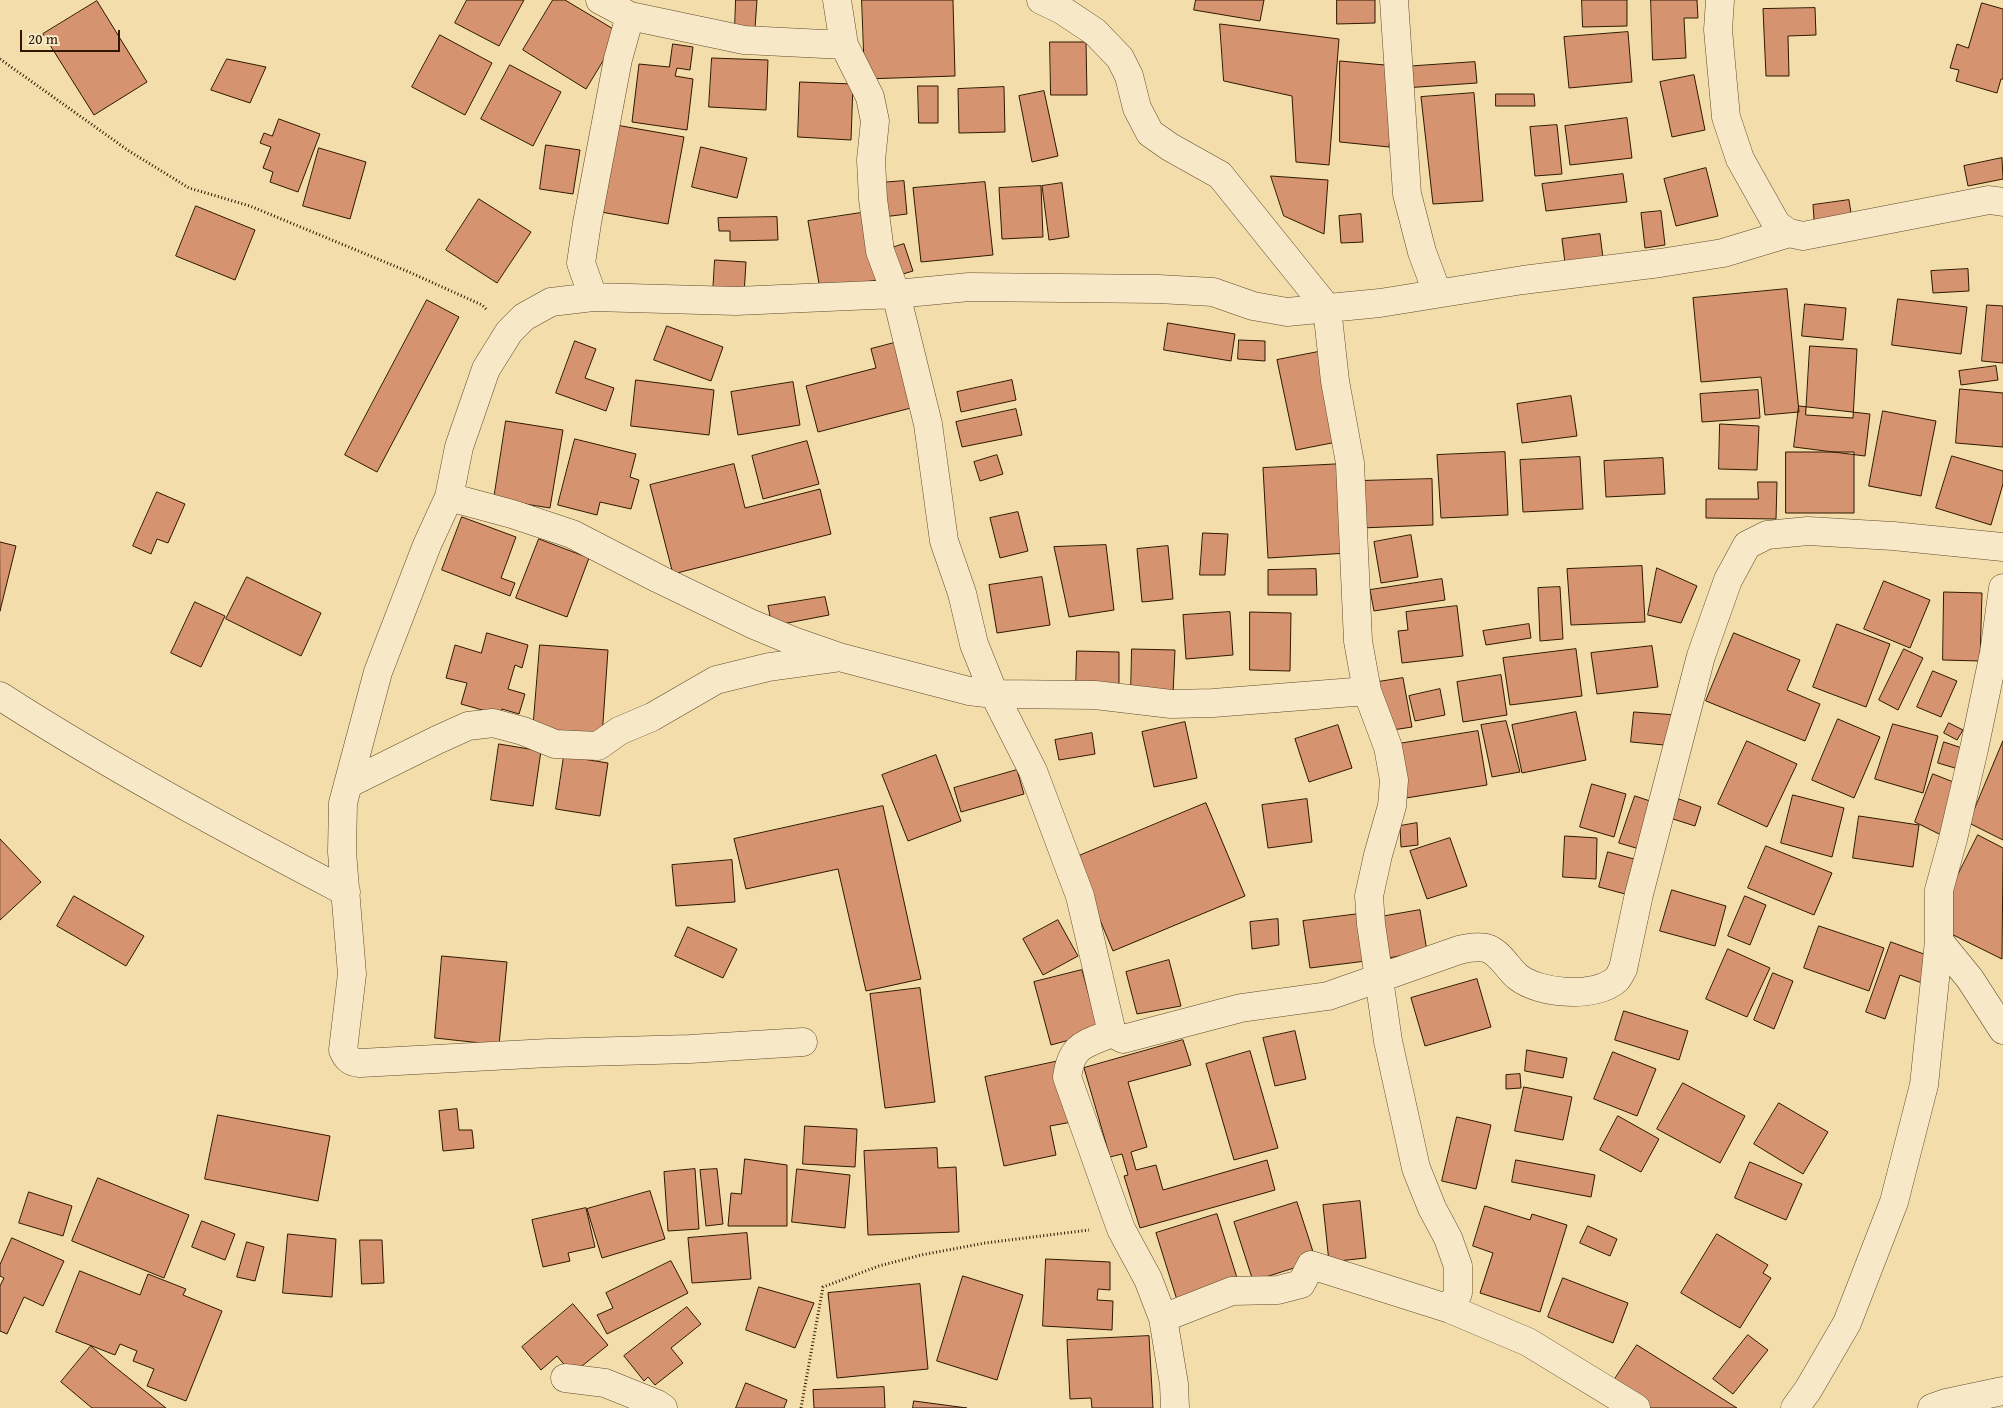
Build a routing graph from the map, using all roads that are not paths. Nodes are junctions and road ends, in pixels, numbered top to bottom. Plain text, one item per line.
1 (600, 0) edge
2 (837, 0) edge
3 (1041, 0) edge
4 (1394, 0) edge
5 (1720, 0) edge
6 (630, 16) junction
7 (844, 44) junction
8 (2003, 202) edge
9 (1789, 233) junction
10 (1437, 292) junction
11 (896, 294) junction
12 (593, 297) junction
13 (1327, 308) junction
14 (448, 497) junction
15 (2003, 547) edge
16 (2003, 588) edge
17 (839, 657) junction
18 (1367, 691) junction
19 (994, 694) junction
20 (0, 696) edge
21 (348, 784) junction
22 (346, 892) junction
23 (1939, 941) junction
24 (1379, 979) junction
25 (2003, 1030) edge
26 (1112, 1034) junction
27 (804, 1042) dead end
28 (1450, 1309) junction
29 (1163, 1318) junction
30 (565, 1378) dead end
31 (2003, 1390) edge
32 (663, 1408) edge
33 (1174, 1408) edge
34 (1636, 1408) edge
35 (1795, 1408) edge
36 (1932, 1408) edge

1 - 6 street
2 - 7 street
3 - 13 street
4 - 10 street
5 - 9 street
6 - 7 street
6 - 12 street
7 - 11 street
8 - 9 street
9 - 10 street
10 - 13 street
11 - 12 street
11 - 13 street
11 - 19 street
12 - 14 street
13 - 18 street
14 - 17 street
14 - 21 street
15 - 24 street
16 - 23 street
17 - 19 street
17 - 21 street
18 - 19 street
18 - 24 street
19 - 26 street
20 - 22 street
21 - 22 street
22 - 27 street
23 - 25 street
23 - 35 street
24 - 26 street
24 - 28 street
26 - 29 street
28 - 29 street
28 - 34 street
29 - 33 street
30 - 32 street
31 - 36 street

